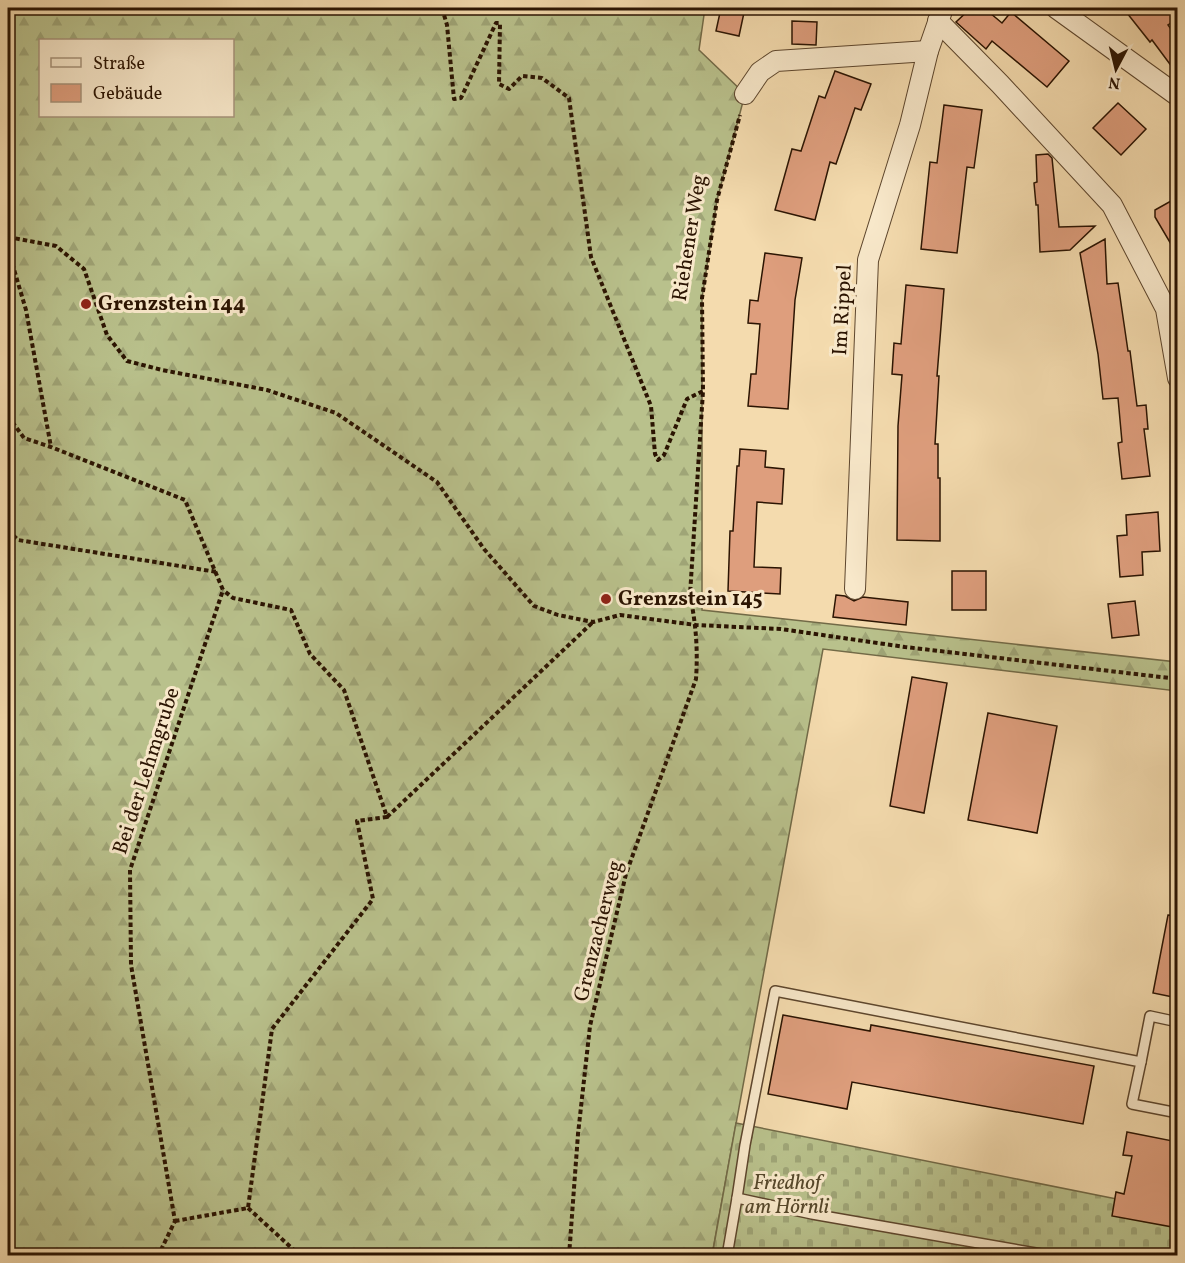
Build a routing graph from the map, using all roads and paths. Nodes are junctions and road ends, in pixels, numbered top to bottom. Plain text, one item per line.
1 (442, 8) edge
2 (1056, 8) edge
3 (940, 14) edge
4 (928, 51) junction
5 (745, 94) joint
6 (1178, 96) edge
7 (8, 237) edge
8 (8, 249) edge
9 (1178, 378) edge
10 (703, 391) junction
11 (8, 416) edge
12 (51, 447) junction
13 (8, 530) edge
14 (217, 572) junction
15 (855, 589) dead end
16 (223, 590) junction
17 (592, 622) junction
18 (696, 624) junction
19 (1178, 679) edge
20 (387, 817) junction
21 (1178, 1022) edge
22 (1141, 1062) junction
23 (1178, 1113) edge
24 (737, 1198) junction
25 (248, 1208) junction
26 (175, 1221) junction
27 (158, 1256) edge
28 (327, 1256) edge
29 (569, 1256) edge
30 (727, 1256) edge
31 (1053, 1256) edge

1 - 10 path
2 - 6 street
3 - 4 street, Im Rippel
3 - 9 street
4 - 5 street
4 - 15 street, Im Rippel
5 - 10 path, Riehener Weg
7 - 17 path
8 - 12 path
10 - 18 path, Riehener Weg
11 - 12 path
12 - 14 path
13 - 14 path
14 - 16 path
16 - 20 path
16 - 26 path, Bei der Lehmgrube
17 - 18 path
17 - 20 path
18 - 19 path
18 - 29 path, Grenzacherweg
20 - 25 path
21 - 22 lane
22 - 23 lane
22 - 24 lane
24 - 30 lane
24 - 31 lane
25 - 26 path
25 - 28 path
26 - 27 path

